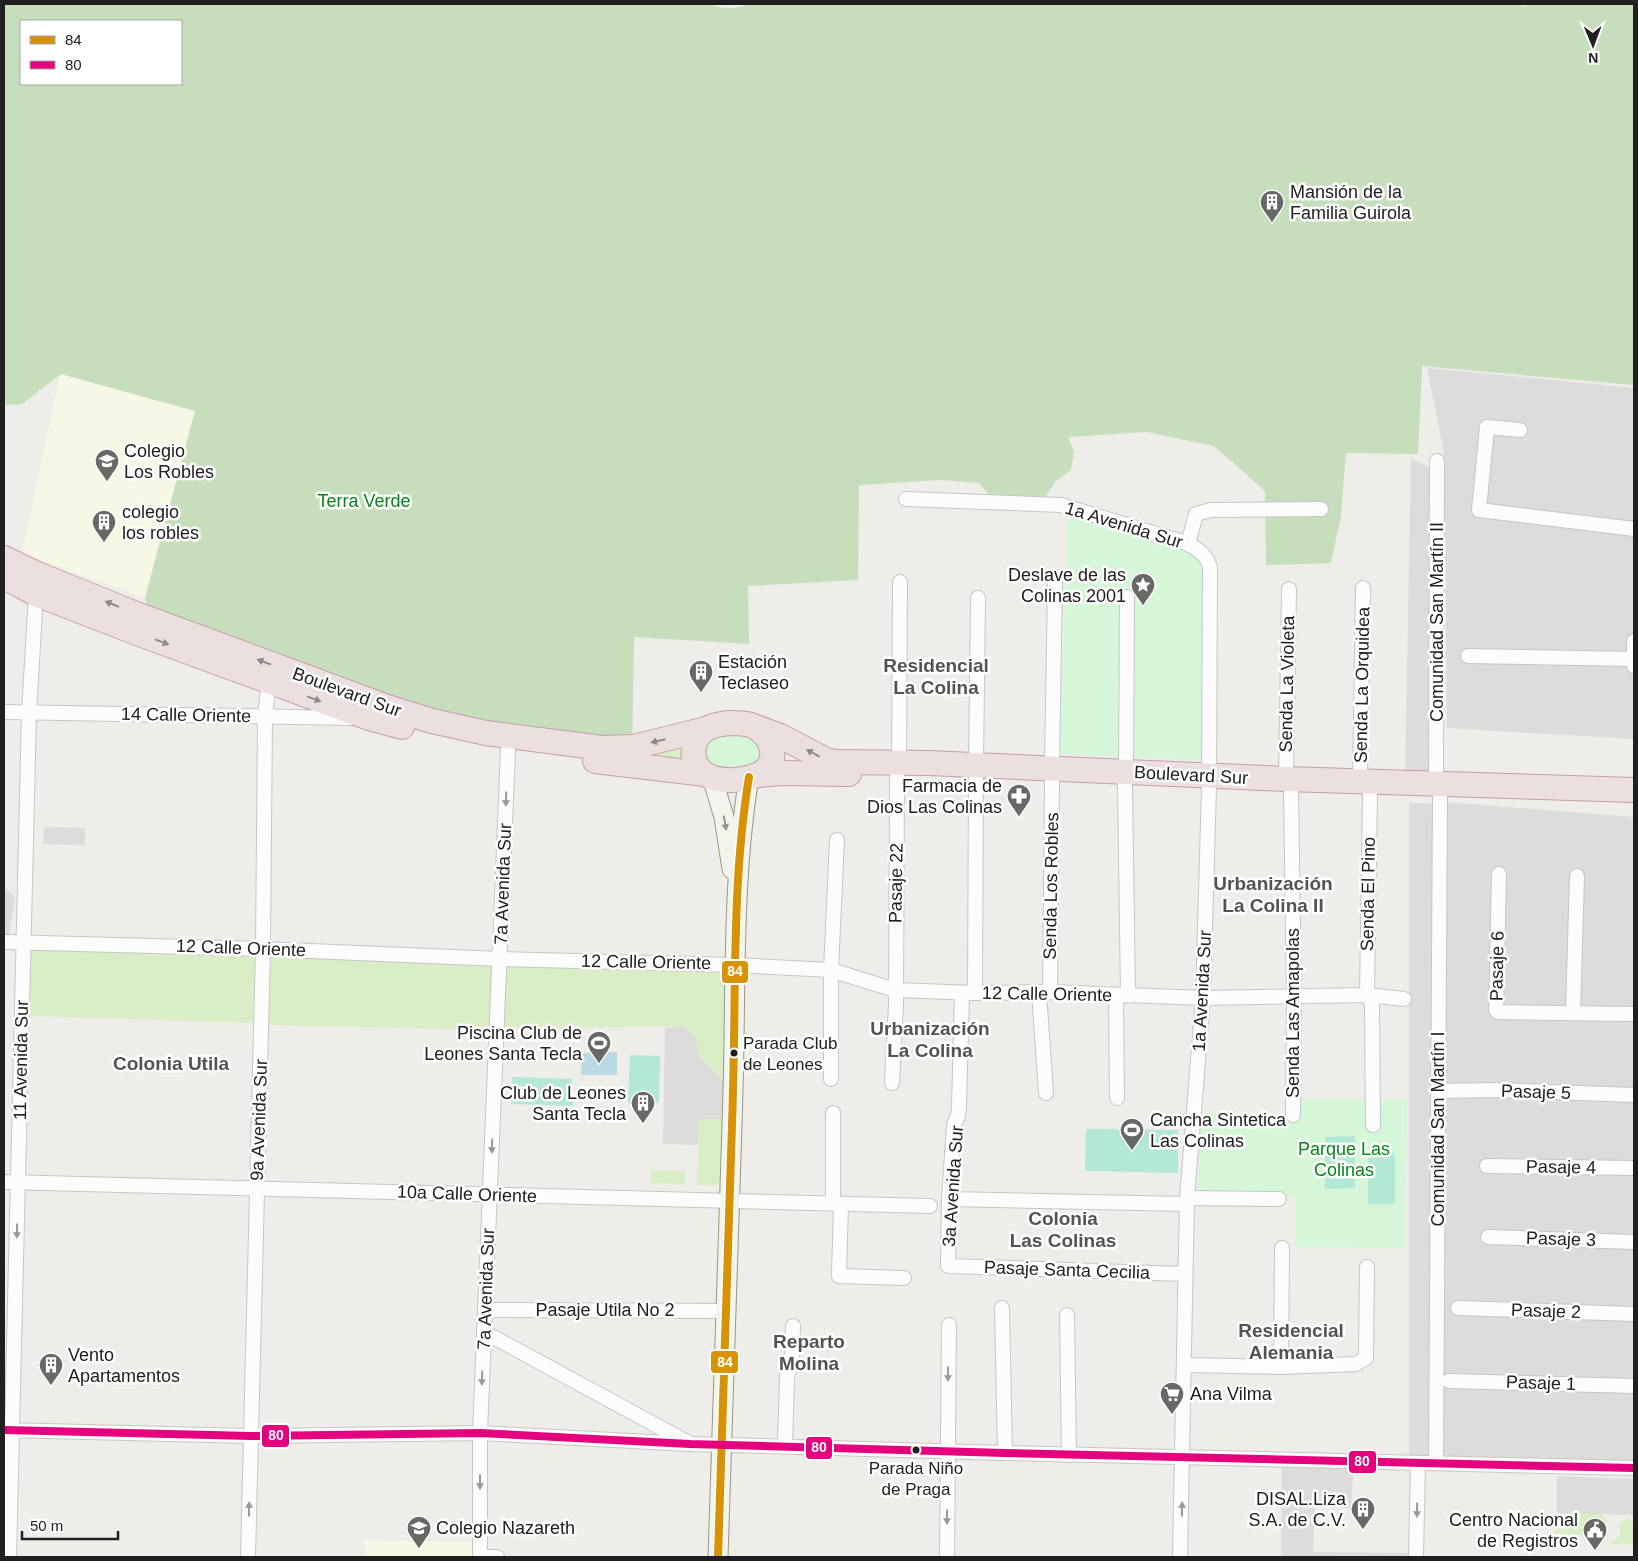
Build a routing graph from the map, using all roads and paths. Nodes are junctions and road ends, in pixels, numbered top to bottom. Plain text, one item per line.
1 (1520, 430) dead end
2 (1437, 461) dead end
3 (906, 499) dead end
4 (1322, 509) dead end
5 (1634, 529) edge
6 (1188, 544) junction
7 (4, 558) edge
8 (4, 577) edge
9 (900, 582) dead end
10 (1055, 584) dead end
11 (1363, 588) dead end
12 (1289, 589) dead end
13 (36, 594) junction
14 (1127, 597) dead end
15 (978, 598) dead end
16 (1634, 641) edge
17 (1468, 656) dead end
18 (1634, 661) edge
19 (269, 682) junction
20 (4, 712) edge
21 (29, 712) junction
22 (265, 716) junction
23 (368, 718) junction
24 (756, 727) junction
25 (706, 729) junction
26 (508, 750) junction
27 (898, 769) junction
28 (976, 771) junction
29 (1052, 774) junction
30 (708, 775) junction
31 (754, 776) junction
32 (1125, 778) junction
33 (1208, 781) junction
34 (1288, 784) junction
35 (1365, 787) junction
36 (1438, 790) junction
37 (1634, 790) edge
38 (1634, 805) edge
39 (837, 840) dead end
40 (1499, 874) dead end
41 (1577, 876) dead end
42 (736, 893) junction
43 (4, 942) edge
44 (23, 942) junction
45 (263, 949) junction
46 (500, 958) junction
47 (735, 965) junction
48 (831, 970) junction
49 (894, 990) junction
50 (1044, 992) junction
51 (968, 993) junction
52 (1367, 995) junction
53 (1122, 996) junction
54 (1294, 996) junction
55 (1204, 998) junction
56 (1404, 999) dead end
57 (1573, 1012) junction
58 (1634, 1014) edge
59 (831, 1079) dead end
60 (892, 1083) dead end
61 (1438, 1091) junction
62 (1046, 1093) dead end
63 (1634, 1095) edge
64 (1117, 1098) dead end
65 (833, 1113) dead end
66 (1293, 1115) dead end
67 (1374, 1125) dead end
68 (1487, 1166) dead end
69 (1634, 1168) edge
70 (11, 1182) edge
71 (257, 1188) junction
72 (490, 1194) junction
73 (949, 1199) junction
74 (1279, 1199) dead end
75 (729, 1201) junction
76 (1187, 1201) junction
77 (837, 1204) junction
78 (930, 1206) dead end
79 (1488, 1237) dead end
80 (1634, 1242) edge
81 (1282, 1248) dead end
82 (948, 1266) joint
83 (1367, 1266) dead end
84 (1185, 1274) junction
85 (904, 1278) dead end
86 (1002, 1308) dead end
87 (1458, 1308) dead end
88 (485, 1310) junction
89 (726, 1311) junction
90 (1634, 1314) edge
91 (1067, 1315) dead end
92 (949, 1325) dead end
93 (793, 1326) dead end
94 (484, 1332) junction
95 (1184, 1365) junction
96 (1281, 1368) junction
97 (1448, 1381) dead end
98 (1634, 1386) edge
99 (8, 1430) edge
100 (480, 1433) junction
101 (251, 1436) junction
102 (690, 1444) junction
103 (722, 1444) junction
104 (785, 1446) junction
105 (947, 1451) junction
106 (1005, 1453) junction
107 (1069, 1455) junction
108 (1183, 1457) junction
109 (1418, 1463) junction
110 (1436, 1463) junction
111 (1634, 1468) edge
112 (9, 1557) edge
113 (248, 1557) edge
114 (480, 1557) edge
115 (497, 1557) edge
116 (718, 1557) edge
117 (947, 1557) edge
118 (1180, 1557) edge
119 (1416, 1557) edge

1 - 5 street
2 - 36 street, Comunidad San Martín II
3 - 6 street, 1a Avenida Sur
4 - 6 street
6 - 33 street, 1a Avenida Sur
25 -> 7 highway, Boulevard Sur
8 - 13 highway, Boulevard Sur
9 - 27 street, Pasaje 22
10 - 29 street, Senda Los Robles
11 - 35 street, Senda La Orquidea
12 - 34 street, Senda La Violeta
13 -> 19 highway, Boulevard Sur
13 - 21 street, 11 Avenida Sur
14 - 32 street
15 - 28 street, 3a Avenida Sur
16 - 18 street
17 - 18 street
19 - 22 street, 9a Avenida Sur
19 -> 23 highway, Boulevard Sur
20 - 21 street, 14 Calle Oriente
21 - 22 street, 14 Calle Oriente
21 - 44 street, 11 Avenida Sur
22 - 23 street, 14 Calle Oriente
22 - 45 street, 9a Avenida Sur
23 - 26 highway, Boulevard Sur
24 - 25 highway
27 -> 24 highway, Boulevard Sur
24 - 31 highway
25 - 30 highway
26 - 30 highway, Boulevard Sur
26 -> 46 street, 7a Avenida Sur
27 - 28 highway, Boulevard Sur
27 - 31 highway, Boulevard Sur
27 - 49 street, Pasaje 22
28 - 29 highway, Boulevard Sur
28 - 51 street, 3a Avenida Sur
29 - 32 highway, Boulevard Sur
29 - 50 street, Senda Los Robles
30 - 31 highway
30 -> 42 street
31 - 42 street
32 - 33 highway, Boulevard Sur
32 - 53 street
33 - 34 highway, Boulevard Sur
33 - 55 street, 1a Avenida Sur
34 - 35 highway, Boulevard Sur
34 - 54 street, Senda Las Amapolas
35 - 36 highway, Boulevard Sur
35 - 52 street, Senda El Pino
36 - 37 highway, Boulevard Sur
36 - 38 highway, Boulevard Sur
36 - 61 street, Comunidad San Martín I
39 - 48 street
40 - 57 street, Pasaje 6
41 - 57 street
42 - 47 street
43 - 44 street, 12 Calle Oriente
44 - 45 street, 12 Calle Oriente
44 - 70 street, 11 Avenida Sur
45 - 46 street, 12 Calle Oriente
45 - 71 street, 9a Avenida Sur
46 - 47 street, 12 Calle Oriente
46 -> 72 street, 7a Avenida Sur
47 - 48 street, 12 Calle Oriente
47 - 75 street
48 - 49 street, 12 Calle Oriente
48 - 59 street
49 - 51 street, 12 Calle Oriente
49 - 60 street, Pasaje 22
50 - 51 street, 12 Calle Oriente
50 - 53 street, 12 Calle Oriente
50 - 62 street, Senda Los Robles
51 - 73 street, 3a Avenida Sur
52 - 54 street, 12 Calle Oriente
52 - 56 street, 12 Calle Oriente
52 - 67 street, Senda El Pino
53 - 55 street, 12 Calle Oriente
53 - 64 street
54 - 55 street, 12 Calle Oriente
54 - 66 street, Senda Las Amapolas
55 - 76 street, 1a Avenida Sur
57 - 58 street, Pasaje 6
61 - 63 street, Pasaje 5
61 - 110 street, Comunidad San Martín I
65 - 77 street
68 - 69 street, Pasaje 4
70 - 71 street, 10a Calle Oriente
70 -> 99 street, 11 Avenida Sur
71 - 72 street, 10a Calle Oriente
71 - 101 street, 9a Avenida Sur
72 - 75 street, 10a Calle Oriente
72 - 88 street, 7a Avenida Sur
73 - 76 street
73 - 82 street, 3a Avenida Sur
74 - 76 street
75 - 77 street, 10a Calle Oriente
75 - 89 street
76 - 84 street, 1a Avenida Sur
77 - 78 street, 10a Calle Oriente
77 - 85 street
79 - 80 street, Pasaje 3
81 - 96 street
82 - 84 street, Pasaje Santa Cecilia
83 - 96 street
84 - 95 street, 1a Avenida Sur
86 - 106 street
87 - 90 street, Pasaje 2
88 - 89 street, Pasaje Utila No 2
88 - 94 street, 7a Avenida Sur
89 - 103 street
91 - 107 street
92 -> 105 street
93 - 104 street
94 -> 100 street, 7a Avenida Sur
94 - 102 street
95 - 96 street
95 - 108 street, 1a Avenida Sur
97 - 98 street, Pasaje 1
99 - 101 street
99 - 112 street, 11 Avenida Sur
100 - 101 street
100 - 102 street
100 -> 114 street, 7a Avenida Sur
113 -> 101 street, 9a Avenida Sur
102 - 103 street
103 - 104 street
103 - 116 street
104 - 105 street
105 - 106 street
105 -> 117 street
106 - 107 street
107 - 108 street
108 - 109 street
118 -> 108 street, 1a Avenida Sur
109 - 110 street
109 -> 119 street
110 - 111 street
114 - 115 street

